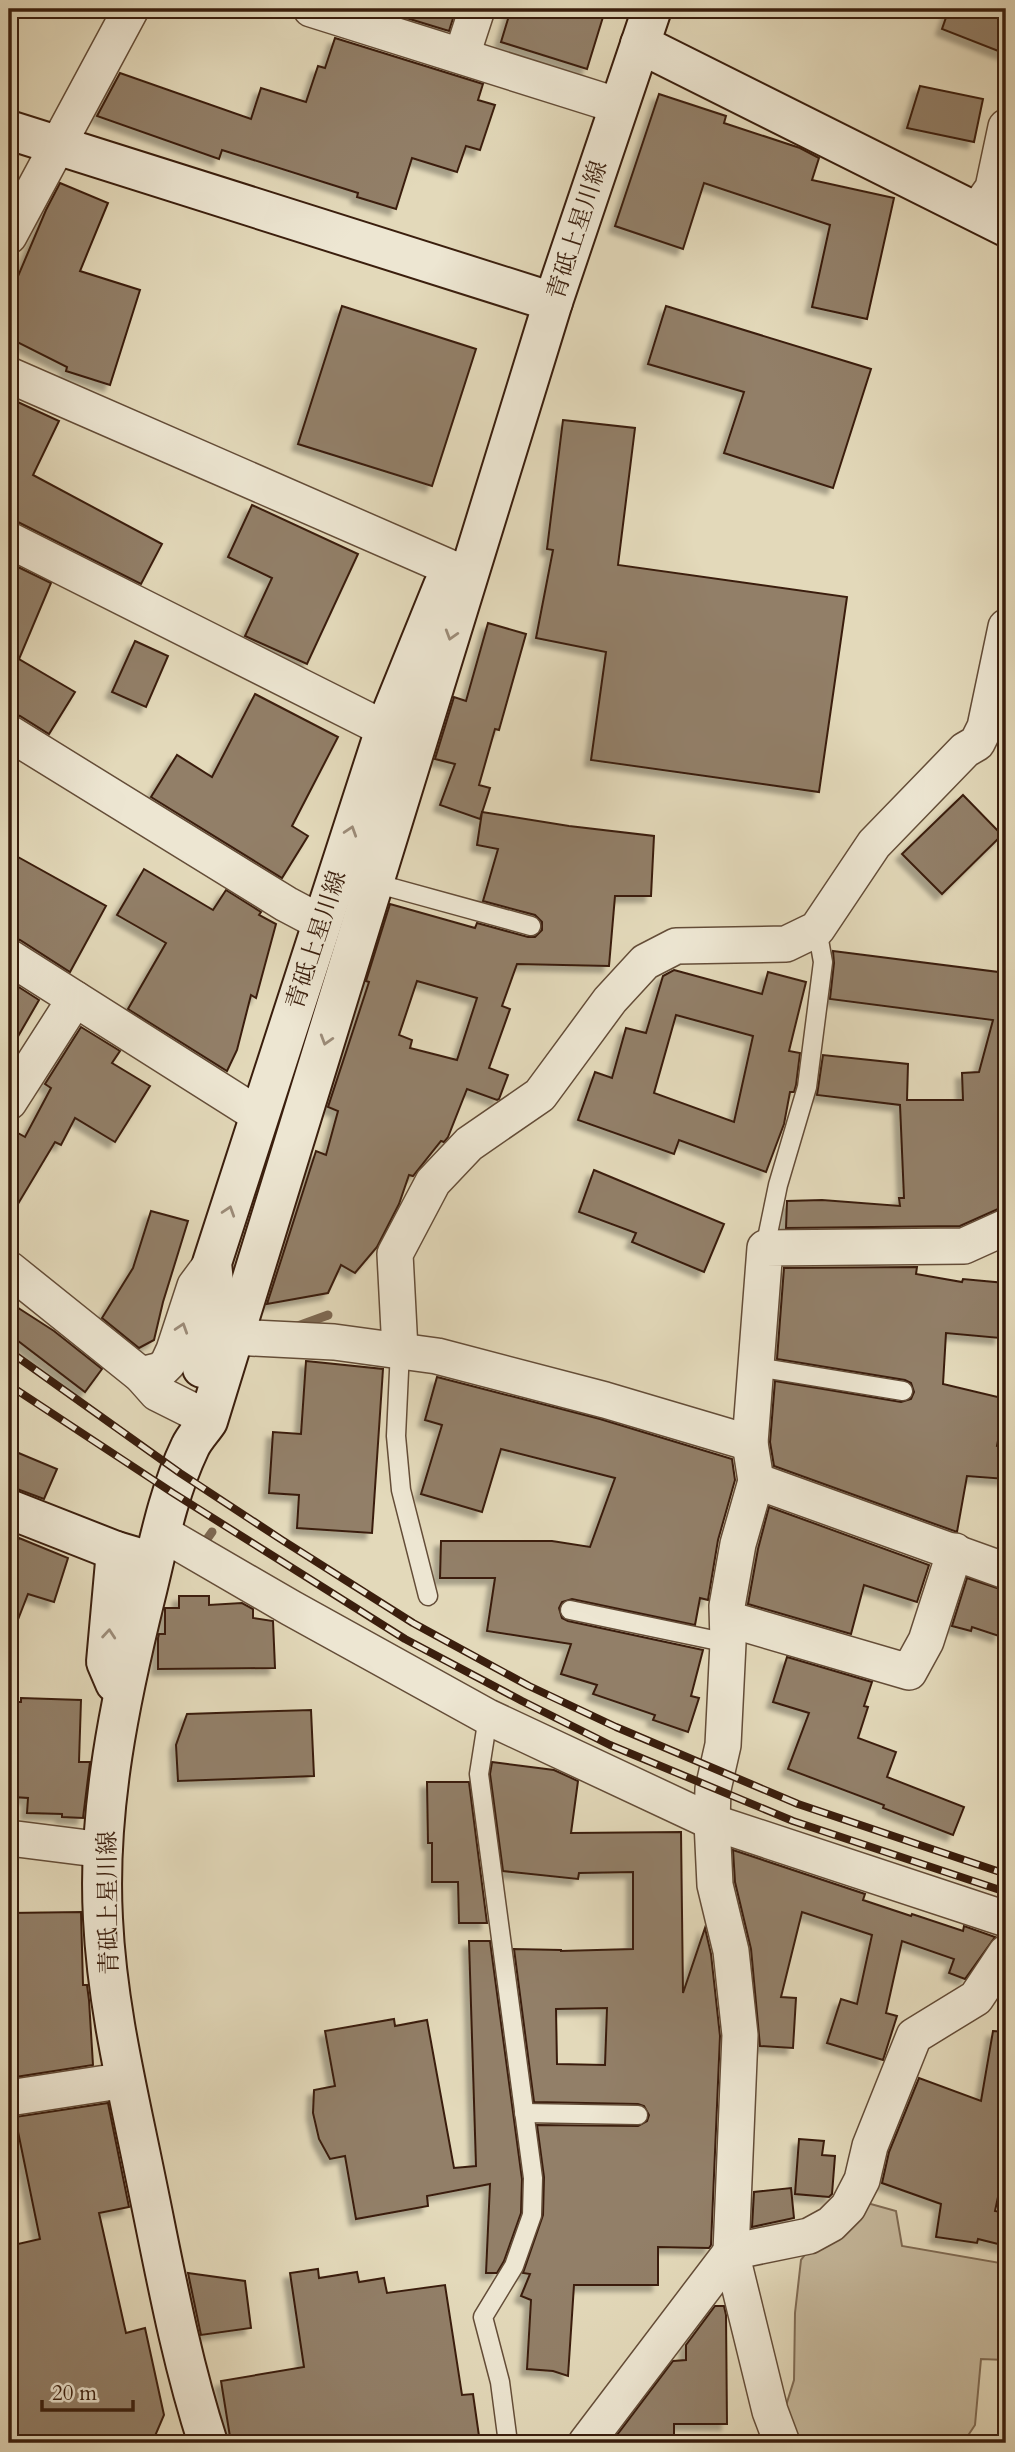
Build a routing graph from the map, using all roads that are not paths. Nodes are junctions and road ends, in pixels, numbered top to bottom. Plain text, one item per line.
1 (131, 9) edge
2 (311, 9) edge
3 (477, 9) edge
4 (646, 26) edge
5 (462, 55) junction
6 (619, 106) junction
7 (1006, 127) edge
8 (9, 130) edge
9 (57, 146) junction
10 (991, 219) edge
11 (9, 236) edge
12 (553, 302) junction
13 (9, 375) edge
14 (9, 540) edge
15 (459, 573) junction
16 (1006, 627) edge
17 (431, 699) junction
18 (385, 729) junction
19 (9, 733) edge
20 (992, 744) edge
21 (410, 771) junction
22 (338, 873) junction
23 (370, 897) junction
24 (322, 923) junction
25 (531, 926) dead end
26 (817, 929) junction
27 (9, 957) edge
28 (343, 986) junction
29 (75, 999) junction
30 (9, 1102) edge
31 (307, 1103) junction
32 (260, 1116) junction
33 (285, 1174) junction
34 (1006, 1227) edge
35 (765, 1248) junction
36 (212, 1263) junction
37 (9, 1269) edge
38 (222, 1334) junction
39 (400, 1350) junction
40 (757, 1367) junction
41 (141, 1375) junction
42 (902, 1391) dead end
43 (191, 1428) junction
44 (750, 1443) junction
45 (756, 1482) junction
46 (9, 1509) edge
47 (157, 1547) junction
48 (116, 1551) junction
49 (955, 1551) junction
50 (1006, 1571) edge
51 (428, 1596) dead end
52 (570, 1610) dead end
53 (728, 1631) junction
54 (121, 1699) junction
55 (488, 1717) junction
56 (712, 1822) junction
57 (9, 1838) edge
58 (104, 1850) junction
59 (1006, 1919) edge
60 (1006, 1953) edge
61 (126, 2080) junction
62 (9, 2098) edge
63 (524, 2113) junction
64 (638, 2115) dead end
65 (731, 2252) junction
66 (208, 2443) edge
67 (509, 2443) edge
68 (586, 2443) edge
69 (782, 2443) edge

1 - 9 street
2 - 5 street
3 - 5 street
4 - 6 main road, 青砥上星川線
4 - 10 main road
5 - 6 street
6 - 12 main road, 青砥上星川線
7 - 10 street
8 - 9 main road
9 - 11 street
9 - 12 main road
12 - 15 main road, 青砥上星川線
13 - 15 street
14 - 18 street
15 -> 17 main road, 青砥上星川線
15 - 18 main road, 青砥上星川線
16 - 20 street
17 - 18 street
17 - 21 main road, 青砥上星川線
18 - 21 street
22 -> 18 main road, 青砥上星川線
19 - 24 street
20 - 26 street
21 - 23 main road, 青砥上星川線
22 - 23 lane
22 - 24 main road, 青砥上星川線
23 - 24 street
23 - 25 lane
23 - 28 main road, 青砥上星川線
24 - 28 street
24 - 32 main road, 青砥上星川線
26 - 35 lane
26 - 39 street
27 - 29 street
28 -> 31 main road, 青砥上星川線
29 - 30 street
29 - 32 street
31 - 32 street
31 - 33 main road, 青砥上星川線
32 - 33 street
36 -> 32 main road, 青砥上星川線
33 - 38 main road, 青砥上星川線
34 - 35 street
35 - 40 street
36 - 38 main road, 青砥上星川線
41 -> 36 street
37 - 41 street
38 - 39 street
38 - 43 main road, 青砥上星川線
39 - 44 street
39 - 51 lane
40 - 42 lane
40 - 44 street
41 - 43 street
43 - 47 main road, 青砥上星川線
44 - 45 street
45 - 49 street
45 - 53 street
46 - 48 main road
47 - 48 main road
47 - 54 main road, 青砥上星川線
47 - 55 street
54 -> 48 main road
49 - 50 street
49 - 53 street
52 - 53 lane
53 - 56 street
54 - 58 main road, 青砥上星川線
55 - 56 street
55 - 63 lane
56 - 59 street
56 - 65 street
57 - 58 street
58 - 61 main road, 青砥上星川線
60 - 65 street
61 - 62 street
61 - 66 main road, 青砥上星川線
63 - 64 lane
63 - 67 lane
65 - 68 street
65 - 69 street

